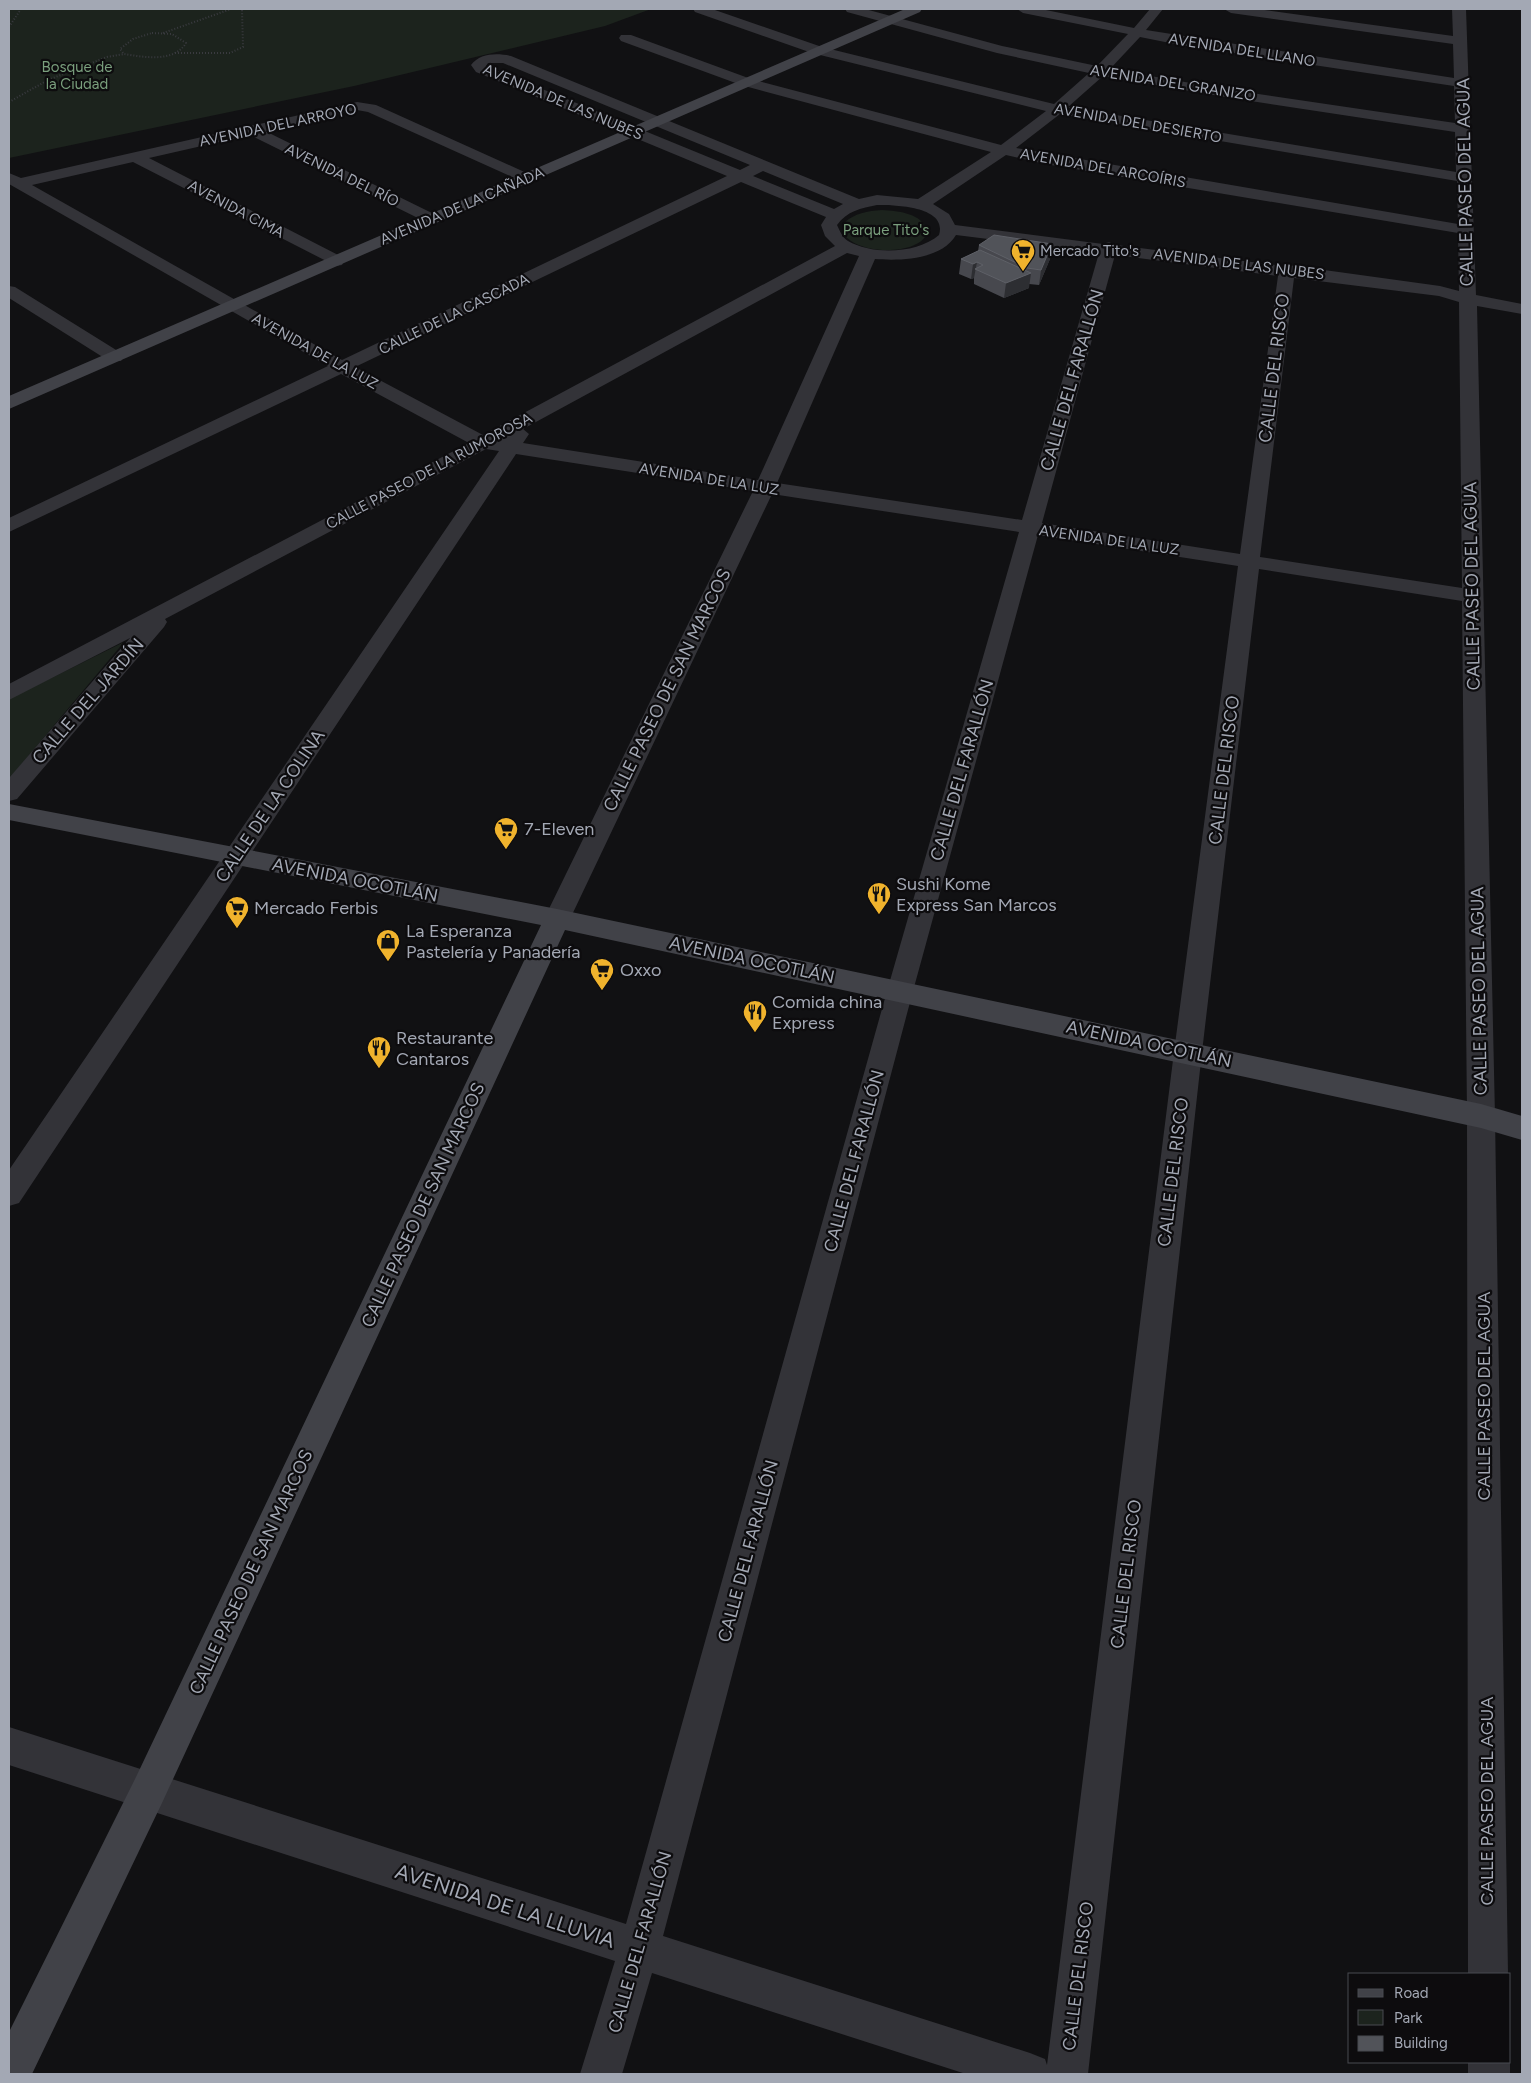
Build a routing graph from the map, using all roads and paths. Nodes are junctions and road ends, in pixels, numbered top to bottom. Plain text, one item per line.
1 (21, 9) edge
2 (231, 9) edge
3 (242, 9) edge
4 (700, 9) edge
5 (852, 9) edge
6 (915, 9) edge
7 (1024, 9) edge
8 (1157, 9) edge
9 (1231, 9) edge
10 (1459, 9) edge
11 (888, 20) junction
12 (9, 26) edge
13 (1137, 33) junction
14 (160, 34) junction
15 (626, 38) dead end
16 (1461, 41) junction
17 (817, 50) junction
18 (174, 53) junction
19 (124, 54) junction
20 (1100, 72) junction
21 (746, 82) junction
22 (1462, 83) junction
23 (9, 102) edge
24 (1057, 109) junction
25 (657, 122) junction
26 (1461, 128) junction
27 (252, 130) junction
28 (633, 132) junction
29 (1004, 150) junction
30 (136, 156) junction
31 (763, 166) junction
32 (740, 177) junction
33 (526, 178) junction
34 (1464, 178) junction
35 (14, 181) edge
36 (857, 204) junction
37 (920, 205) junction
38 (835, 214) junction
39 (432, 219) junction
40 (1466, 230) junction
41 (946, 235) junction
42 (847, 246) junction
43 (869, 253) junction
44 (1107, 255) junction
45 (336, 261) junction
46 (1286, 277) junction
47 (9, 291) edge
48 (1468, 299) junction
49 (234, 306) junction
50 (1522, 309) edge
51 (115, 357) junction
52 (342, 368) junction
53 (9, 403) edge
54 (531, 417) junction
55 (483, 443) junction
56 (512, 448) junction
57 (765, 488) junction
58 (9, 526) edge
59 (1030, 528) junction
60 (1250, 561) junction
61 (1472, 596) junction
62 (168, 609) junction
63 (9, 693) edge
64 (9, 793) edge
65 (9, 812) edge
66 (236, 856) junction
67 (557, 919) junction
68 (900, 991) junction
69 (1188, 1052) junction
70 (1481, 1116) junction
71 (1522, 1128) edge
72 (9, 1194) edge
73 (9, 1746) edge
74 (149, 1790) junction
75 (639, 1949) junction
76 (1488, 1973) edge
77 (10, 2074) edge
78 (601, 2074) edge
79 (1030, 2074) edge
80 (1067, 2074) edge

1 - 12 path
2 - 14 path
3 - 18 path
4 - 17 street, AVENIDA DEL DESIERTO
5 - 11 street, AVENIDA DEL GRANIZO
6 - 11 main road, AVENIDA DE LA CAÑADA
7 - 13 street, AVENIDA DEL LLANO
8 - 13 street
9 - 16 street
10 - 16 street, CALLE PASEO DEL AGUA
11 - 17 main road, AVENIDA DE LA CAÑADA
11 - 20 street, AVENIDA DEL GRANIZO
13 - 20 street
13 - 22 street, AVENIDA DEL LLANO
14 - 18 path
14 - 19 path
15 - 21 street, AVENIDA DEL ARCOÍRIS
16 - 22 street, CALLE PASEO DEL AGUA
17 - 21 main road, AVENIDA DE LA CAÑADA
17 - 24 street, AVENIDA DEL DESIERTO
18 - 19 path
19 - 23 path
20 - 24 street
20 - 26 street, AVENIDA DEL GRANIZO
21 - 25 main road, AVENIDA DE LA CAÑADA
21 - 29 street, AVENIDA DEL ARCOÍRIS
22 - 26 street, CALLE PASEO DEL AGUA
24 - 29 street
24 - 34 street, AVENIDA DEL DESIERTO
25 - 28 main road, AVENIDA DE LA CAÑADA
25 - 28 street, AVENIDA DE LAS NUBES
25 - 31 street, AVENIDA DE LAS NUBES
26 - 34 street, CALLE PASEO DEL AGUA
27 - 30 street, AVENIDA DEL ARROYO
27 - 33 street, AVENIDA DEL ARROYO
27 - 39 street, AVENIDA DEL RÍO
28 - 32 street, AVENIDA DE LAS NUBES
28 - 33 main road, AVENIDA DE LA CAÑADA
29 - 37 street
29 - 40 street, AVENIDA DEL ARCOÍRIS
30 - 35 street, AVENIDA DEL ARROYO
30 - 45 street, AVENIDA CIMA
31 - 32 street, CALLE DE LA CASCADA
31 - 36 street, AVENIDA DE LAS NUBES
32 - 38 street, AVENIDA DE LAS NUBES
32 - 52 street, CALLE DE LA CASCADA
33 - 39 main road, AVENIDA DE LA CAÑADA
34 - 40 street, CALLE PASEO DEL AGUA
35 - 49 street, AVENIDA DE LA LUZ
36 - 37 street
36 - 38 street
37 - 41 street
38 - 42 street
39 - 45 main road, AVENIDA DE LA CAÑADA
40 - 48 street, CALLE PASEO DEL AGUA
41 - 43 street
41 - 44 street, AVENIDA DE LAS NUBES
42 - 43 street
42 - 54 street, CALLE PASEO DE LA RUMOROSA
43 - 57 street, CALLE PASEO DE SAN MARCOS
44 - 46 street, AVENIDA DE LAS NUBES
44 - 59 street, CALLE DEL FARALLÓN
45 - 49 main road, AVENIDA DE LA CAÑADA
46 - 48 street, AVENIDA DE LAS NUBES
46 - 60 street, CALLE DEL RISCO
47 - 51 street
48 - 50 street, AVENIDA DE LAS NUBES
48 - 61 street, CALLE PASEO DEL AGUA
49 - 51 main road, AVENIDA DE LA CAÑADA
49 - 52 street, AVENIDA DE LA LUZ
51 - 53 main road, AVENIDA DE LA CAÑADA
52 - 55 street, AVENIDA DE LA LUZ
52 - 58 street, CALLE DE LA CASCADA
54 - 55 street, CALLE PASEO DE LA RUMOROSA
54 - 56 street, CALLE DE LA COLINA
55 - 56 street, AVENIDA DE LA LUZ
55 - 62 street, CALLE PASEO DE LA RUMOROSA
56 - 57 street, AVENIDA DE LA LUZ
56 - 66 street, CALLE DE LA COLINA
57 - 59 street, AVENIDA DE LA LUZ
57 - 67 street, CALLE PASEO DE SAN MARCOS
59 - 60 street, AVENIDA DE LA LUZ
59 - 68 street, CALLE DEL FARALLÓN
60 - 61 street, AVENIDA DE LA LUZ
60 - 69 street, CALLE DEL RISCO
61 - 70 street, CALLE PASEO DEL AGUA
62 - 63 street, CALLE PASEO DE LA RUMOROSA
62 - 64 street, CALLE DEL JARDÍN
65 - 66 main road, AVENIDA OCOTLÁN
66 - 67 main road, AVENIDA OCOTLÁN
66 - 72 street, CALLE DE LA COLINA
67 - 68 main road, AVENIDA OCOTLÁN
67 - 74 main road, CALLE PASEO DE SAN MARCOS
68 - 69 main road, AVENIDA OCOTLÁN
68 - 75 street, CALLE DEL FARALLÓN
69 - 70 main road, AVENIDA OCOTLÁN
69 - 80 street, CALLE DEL RISCO
70 - 71 main road, AVENIDA OCOTLÁN
70 - 76 street, CALLE PASEO DEL AGUA
73 - 74 street, AVENIDA DE LA LLUVIA
74 - 75 street, AVENIDA DE LA LLUVIA
74 - 77 main road, CALLE PASEO DE SAN MARCOS
75 - 78 street, CALLE DEL FARALLÓN
75 - 79 street, AVENIDA DE LA LLUVIA

